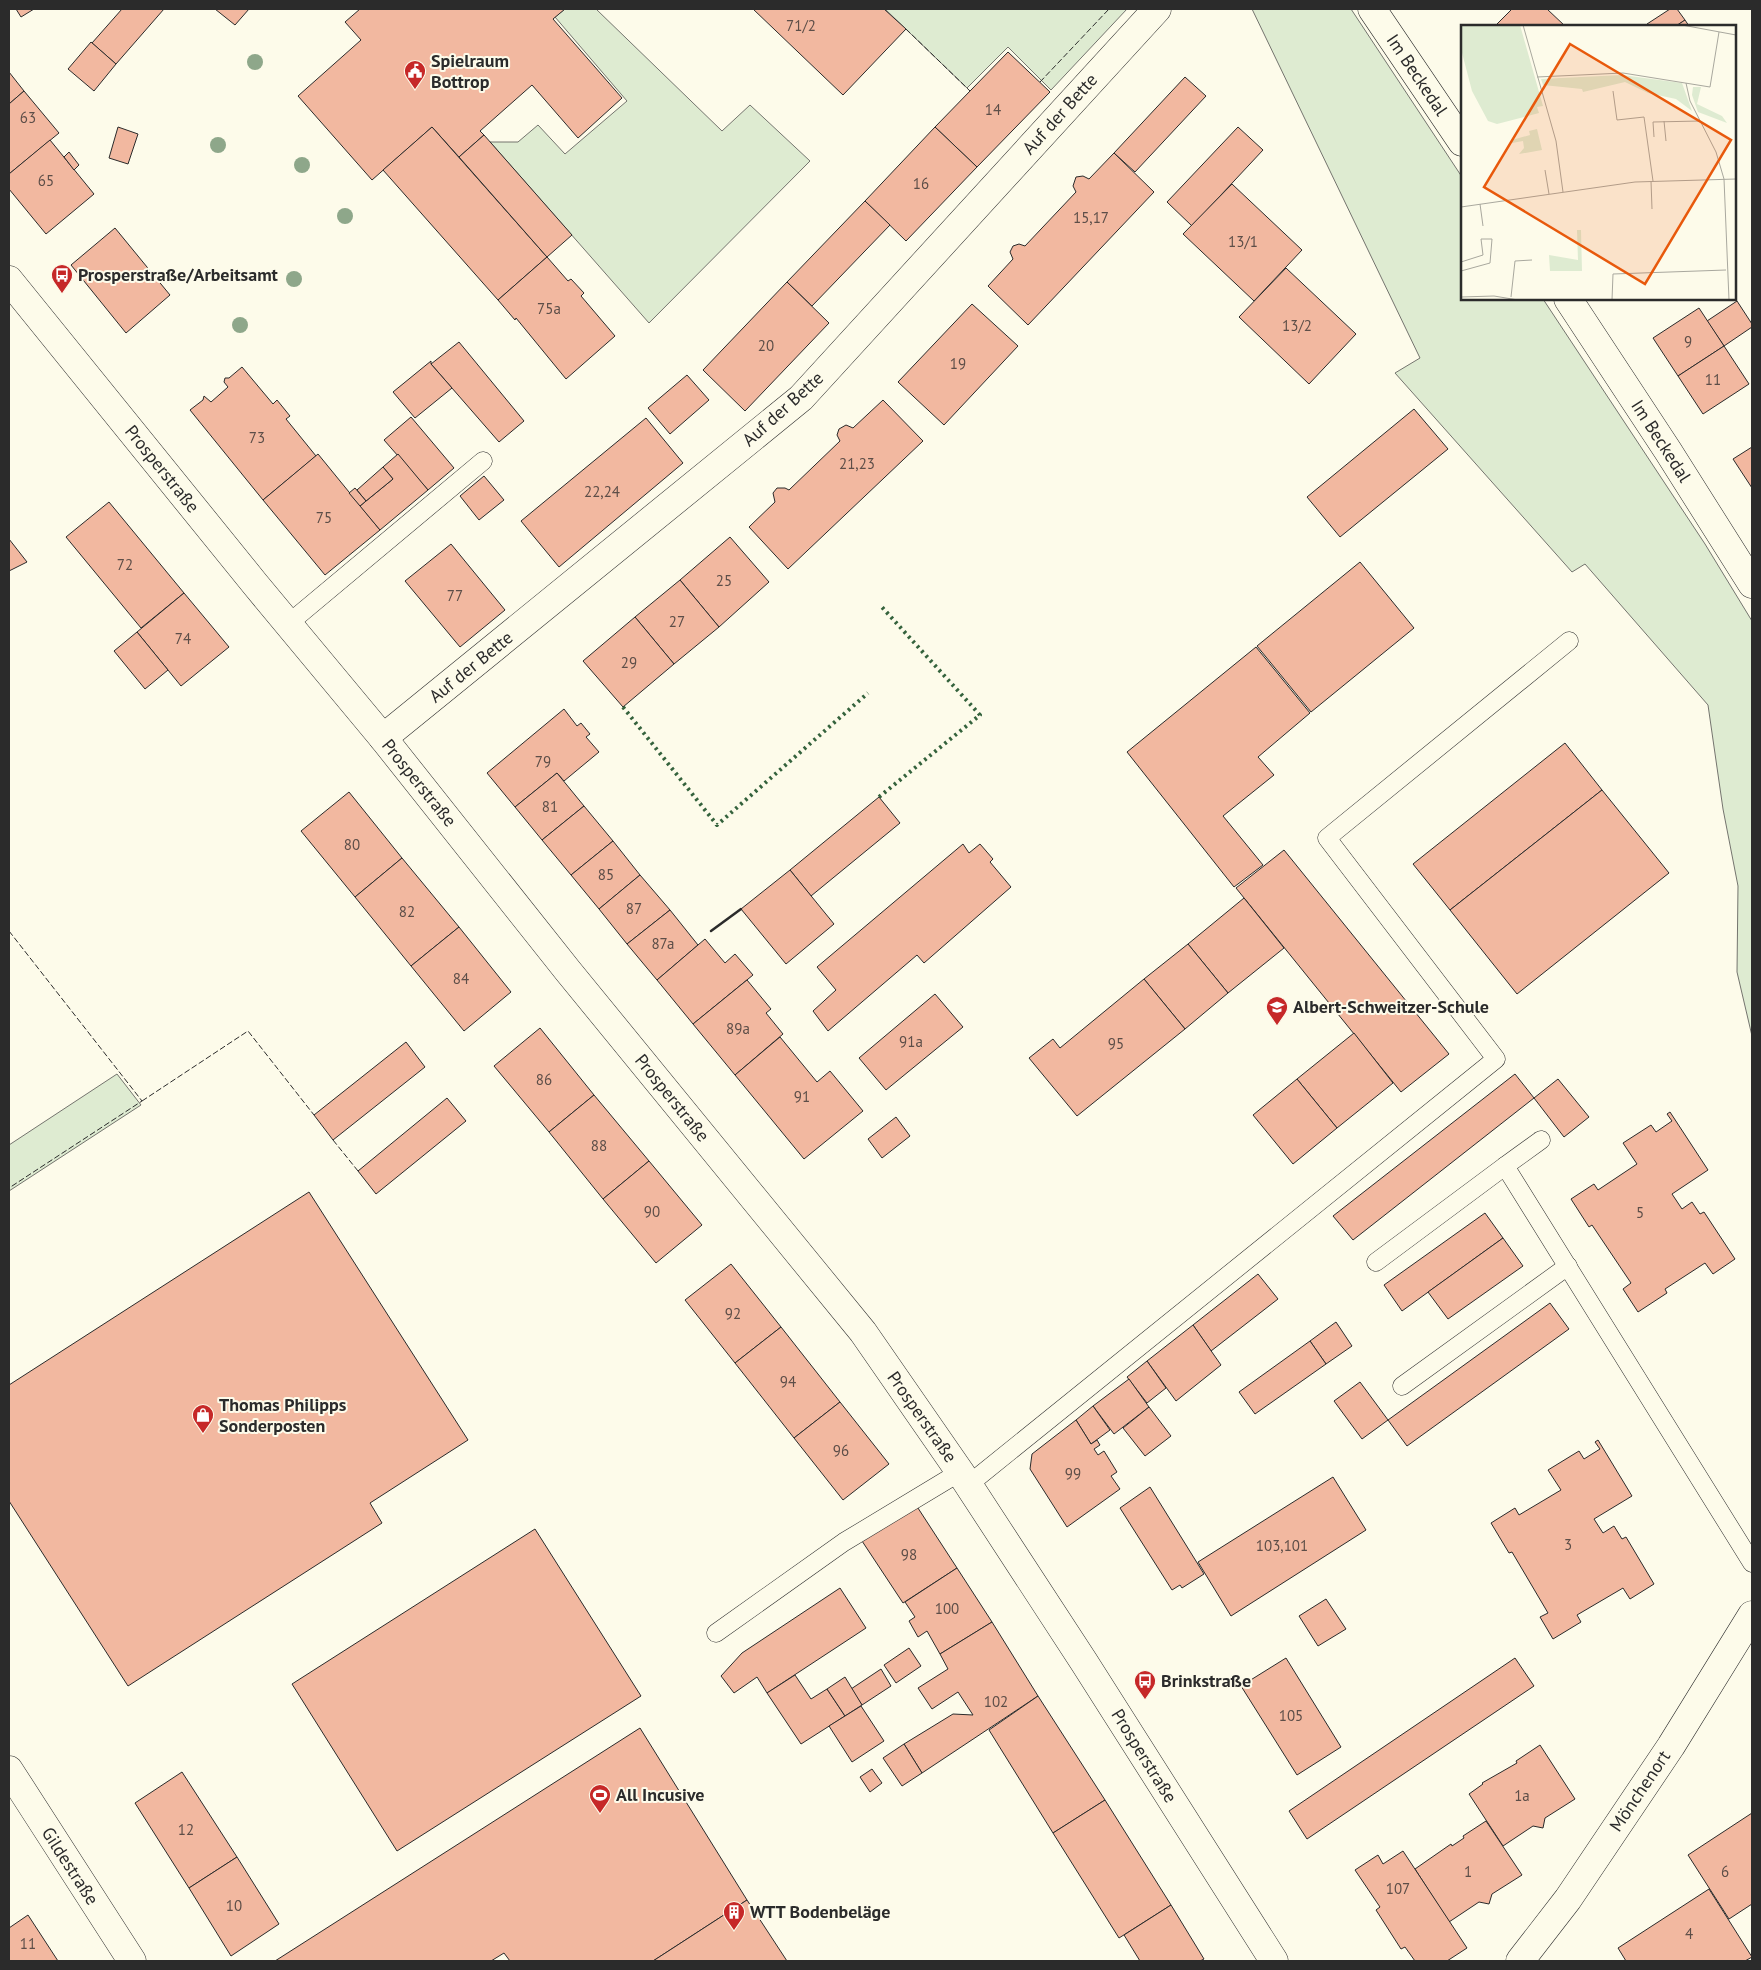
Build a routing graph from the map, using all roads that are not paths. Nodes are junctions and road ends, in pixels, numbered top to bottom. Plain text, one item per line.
1 (1157, 9) edge
2 (1372, 9) edge
3 (1461, 141) edge
4 (9, 280) edge
5 (1569, 300) edge
6 (483, 461) dead end
7 (1752, 584) edge
8 (288, 624) junction
9 (1569, 641) dead end
10 (383, 738) junction
11 (1541, 1140) dead end
12 (1505, 1166) junction
13 (1376, 1262) dead end
14 (1568, 1266) junction
15 (1402, 1386) dead end
16 (964, 1479) junction
17 (1752, 1563) edge
18 (1752, 1615) edge
19 (716, 1633) dead end
20 (9, 1770) edge
21 (132, 1961) edge
22 (1274, 1961) edge
23 (1520, 1961) edge

1 - 10 street, Auf der Bette
2 - 3 street, Im Beckedal
4 - 8 street, Prosperstraße
5 - 7 street, Im Beckedal
6 - 8 lane
8 - 10 street, Prosperstraße
9 - 16 lane
10 - 16 street, Prosperstraße
11 - 12 lane
12 - 13 lane
12 - 14 lane
14 - 15 lane
14 - 17 lane
16 - 19 lane
16 - 22 street, Prosperstraße
18 - 23 street, Mönchenort
20 - 21 street, Gildestraße

